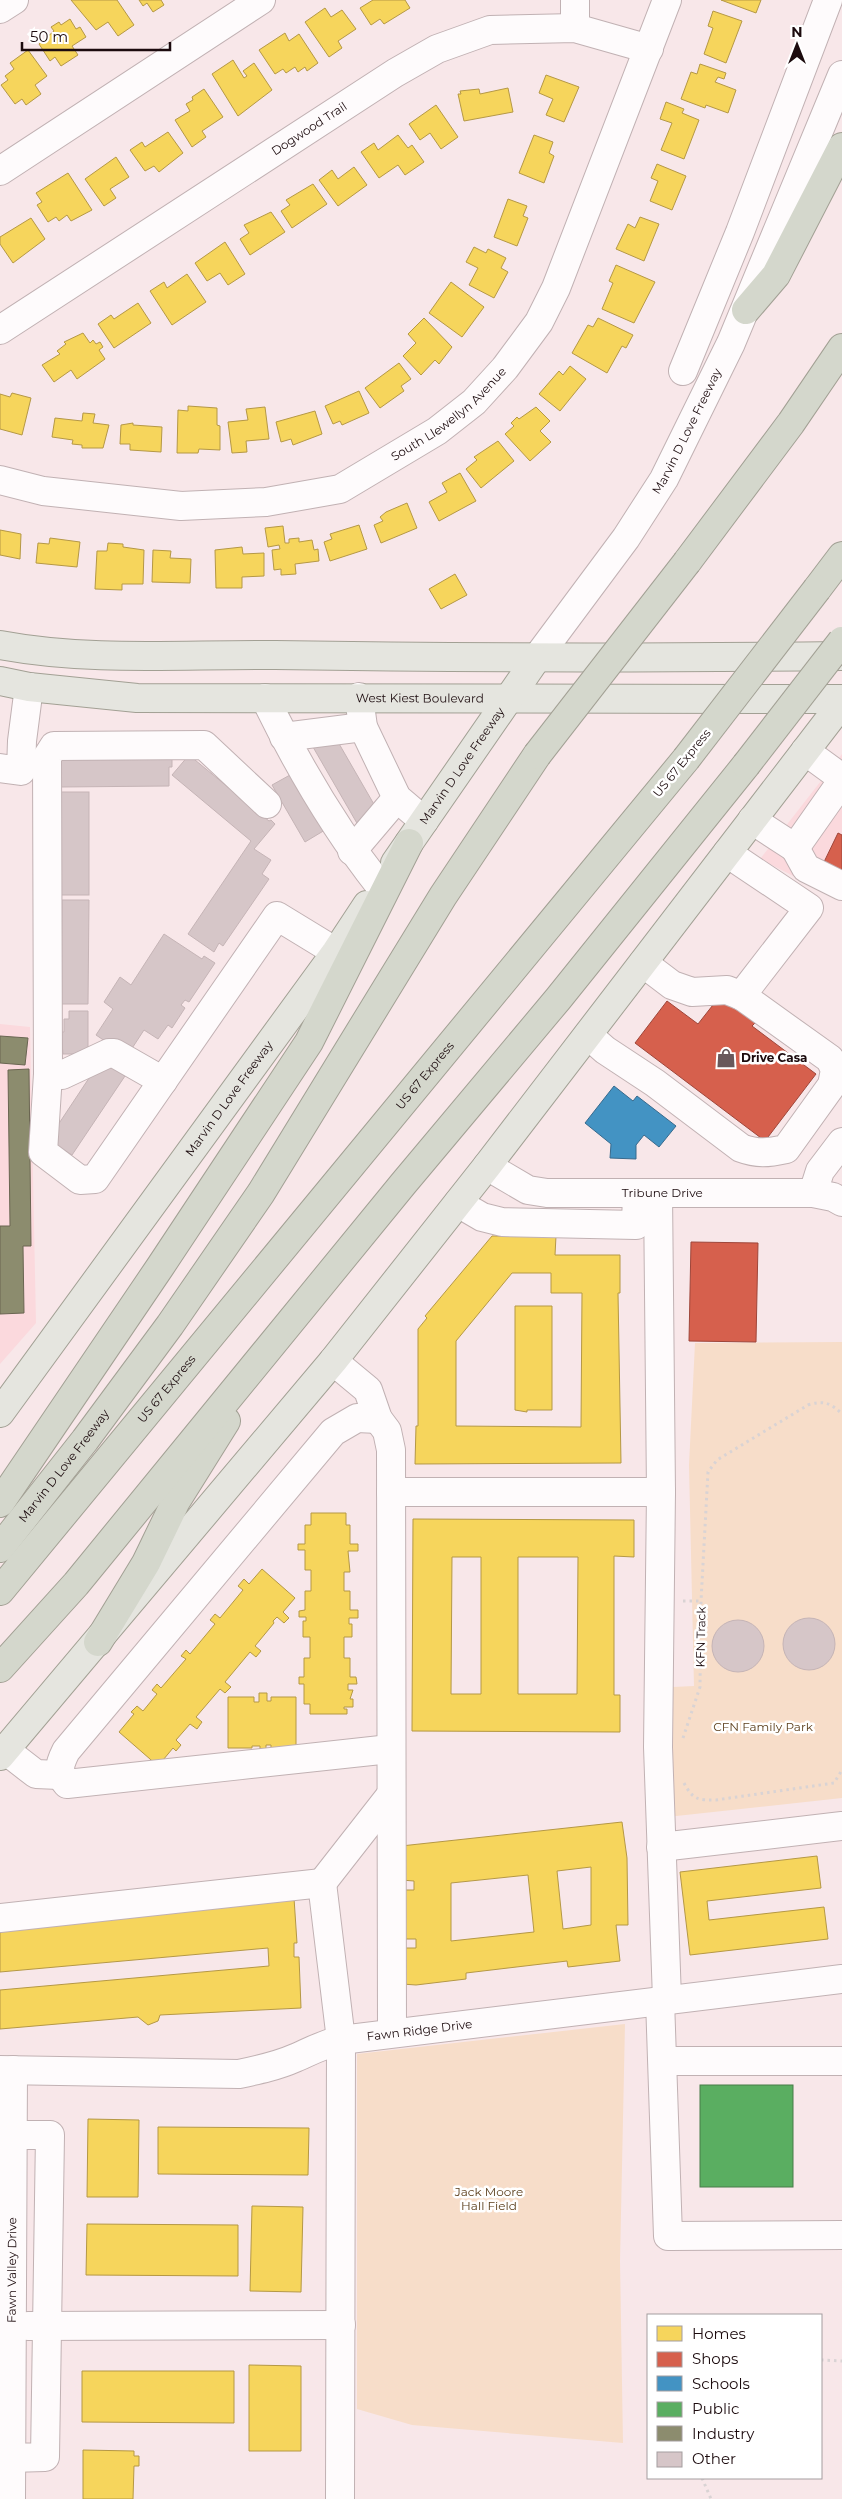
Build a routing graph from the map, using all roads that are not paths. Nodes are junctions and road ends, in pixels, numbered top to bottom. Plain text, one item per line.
1 (14, 0) edge
2 (260, 0) edge
3 (575, 0) edge
4 (668, 0) edge
5 (828, 0) edge
6 (0, 9) edge
7 (575, 28) junction
8 (649, 49) junction
9 (842, 75) edge
10 (842, 148) edge
11 (0, 171) edge
12 (746, 310) junction
13 (0, 330) edge
14 (842, 348) edge
15 (683, 371) dead end
16 (0, 480) edge
17 (842, 556) edge
18 (842, 641) edge
19 (0, 645) edge
20 (266, 655) junction
21 (842, 656) edge
22 (536, 658) junction
23 (0, 681) edge
24 (29, 687) junction
25 (359, 697) junction
26 (265, 698) junction
27 (508, 698) junction
28 (842, 701) edge
29 (362, 727) junction
30 (284, 737) junction
31 (805, 751) junction
32 (0, 768) edge
33 (839, 791) edge
34 (397, 798) junction
35 (266, 804) dead end
36 (752, 820) junction
37 (417, 832) junction
38 (794, 848) junction
39 (352, 850) junction
40 (727, 853) junction
41 (380, 886) junction
42 (842, 886) edge
43 (336, 952) junction
44 (643, 963) junction
45 (741, 996) junction
46 (588, 1035) junction
47 (48, 1074) junction
48 (163, 1081) junction
49 (842, 1142) edge
50 (487, 1166) junction
51 (648, 1193) junction
52 (813, 1193) junction
53 (842, 1202) edge
54 (458, 1203) junction
55 (648, 1227) junction
56 (267, 1348) junction
57 (333, 1361) junction
58 (0, 1411) edge
59 (378, 1419) junction
60 (391, 1492) junction
61 (661, 1492) junction
62 (0, 1503) edge
63 (0, 1548) edge
64 (0, 1591) edge
65 (98, 1642) junction
66 (0, 1668) edge
67 (390, 1749) junction
68 (2, 1753) edge
69 (59, 1775) junction
70 (390, 1796) junction
71 (842, 1826) edge
72 (661, 1846) junction
73 (322, 1882) junction
74 (0, 1918) edge
75 (842, 1979) edge
76 (663, 2000) junction
77 (392, 2033) junction
78 (342, 2040) junction
79 (663, 2061) junction
80 (842, 2061) edge
81 (6, 2070) edge
82 (13, 2135) junction
83 (842, 2235) edge
84 (46, 2325) junction
85 (341, 2325) junction
86 (6, 2328) edge
87 (10, 2458) junction
88 (11, 2499) edge
89 (340, 2499) edge

1 - 6 street
2 - 11 street
3 - 7 street
4 - 8 street, South Llewellyn Avenue
5 - 15 street
7 - 8 street, Dogwood Trail
7 - 13 street, Dogwood Trail
8 - 16 street, South Llewellyn Avenue
9 - 12 street, Marvin D Love Freeway
10 - 12 highway
12 - 22 street, Marvin D Love Freeway
14 - 63 highway, Marvin D Love Freeway, bridge
17 - 64 highway, US 67 Express, bridge
18 - 56 highway, bridge
19 - 20 main road
20 - 22 main road
20 - 26 main road
21 - 22 main road
22 - 27 main road, Marvin D Love Freeway
23 - 24 main road, West Kiest Boulevard
24 - 26 main road, West Kiest Boulevard
24 - 32 street
25 - 26 main road, West Kiest Boulevard
25 - 27 main road, West Kiest Boulevard
25 - 29 street
26 - 30 street
27 - 28 main road, West Kiest Boulevard
27 - 37 main road, Marvin D Love Freeway
28 - 31 main road
29 - 30 street
29 - 34 street
30 - 39 street
31 - 33 street
31 - 36 main road
33 - 38 street
34 - 37 street
34 - 39 street
35 - 47 street
36 - 38 street
36 - 40 main road
37 - 41 main road, Marvin D Love Freeway
37 - 62 highway
38 - 42 street
39 - 41 street
40 - 44 main road
40 - 45 street
41 - 43 main road, Marvin D Love Freeway
43 - 48 street
43 - 58 main road, Marvin D Love Freeway
44 - 45 street
44 - 46 main road
45 - 46 street
46 - 50 main road
47 - 48 street
47 - 48 street
49 - 52 street
50 - 51 street, Tribune Drive
50 - 54 main road
51 - 52 street, Tribune Drive
51 - 55 street
52 - 53 street, Tribune Drive
54 - 55 street
54 - 57 main road
55 - 61 street
56 - 65 highway
56 - 66 highway
57 - 59 street
57 - 65 main road
59 - 60 street
59 - 69 street
60 - 61 street
60 - 67 street
61 - 72 street
65 - 68 main road
67 - 69 street
67 - 70 street
68 - 69 street
70 - 73 street
70 - 77 street
71 - 72 street
72 - 76 street
73 - 74 street
73 - 78 street
75 - 76 street, Fawn Ridge Drive
76 - 77 street, Fawn Ridge Drive
76 - 79 street
77 - 78 street, Fawn Ridge Drive
78 - 81 street, Fawn Ridge Drive
78 - 85 street
79 - 80 street
79 - 83 street
81 - 82 street, Fawn Valley Drive
82 - 84 street
82 - 86 street, Fawn Valley Drive
84 - 85 street
84 - 86 street
84 - 87 street
85 - 89 street
86 - 87 street, Fawn Valley Drive
87 - 88 street, Fawn Valley Drive

